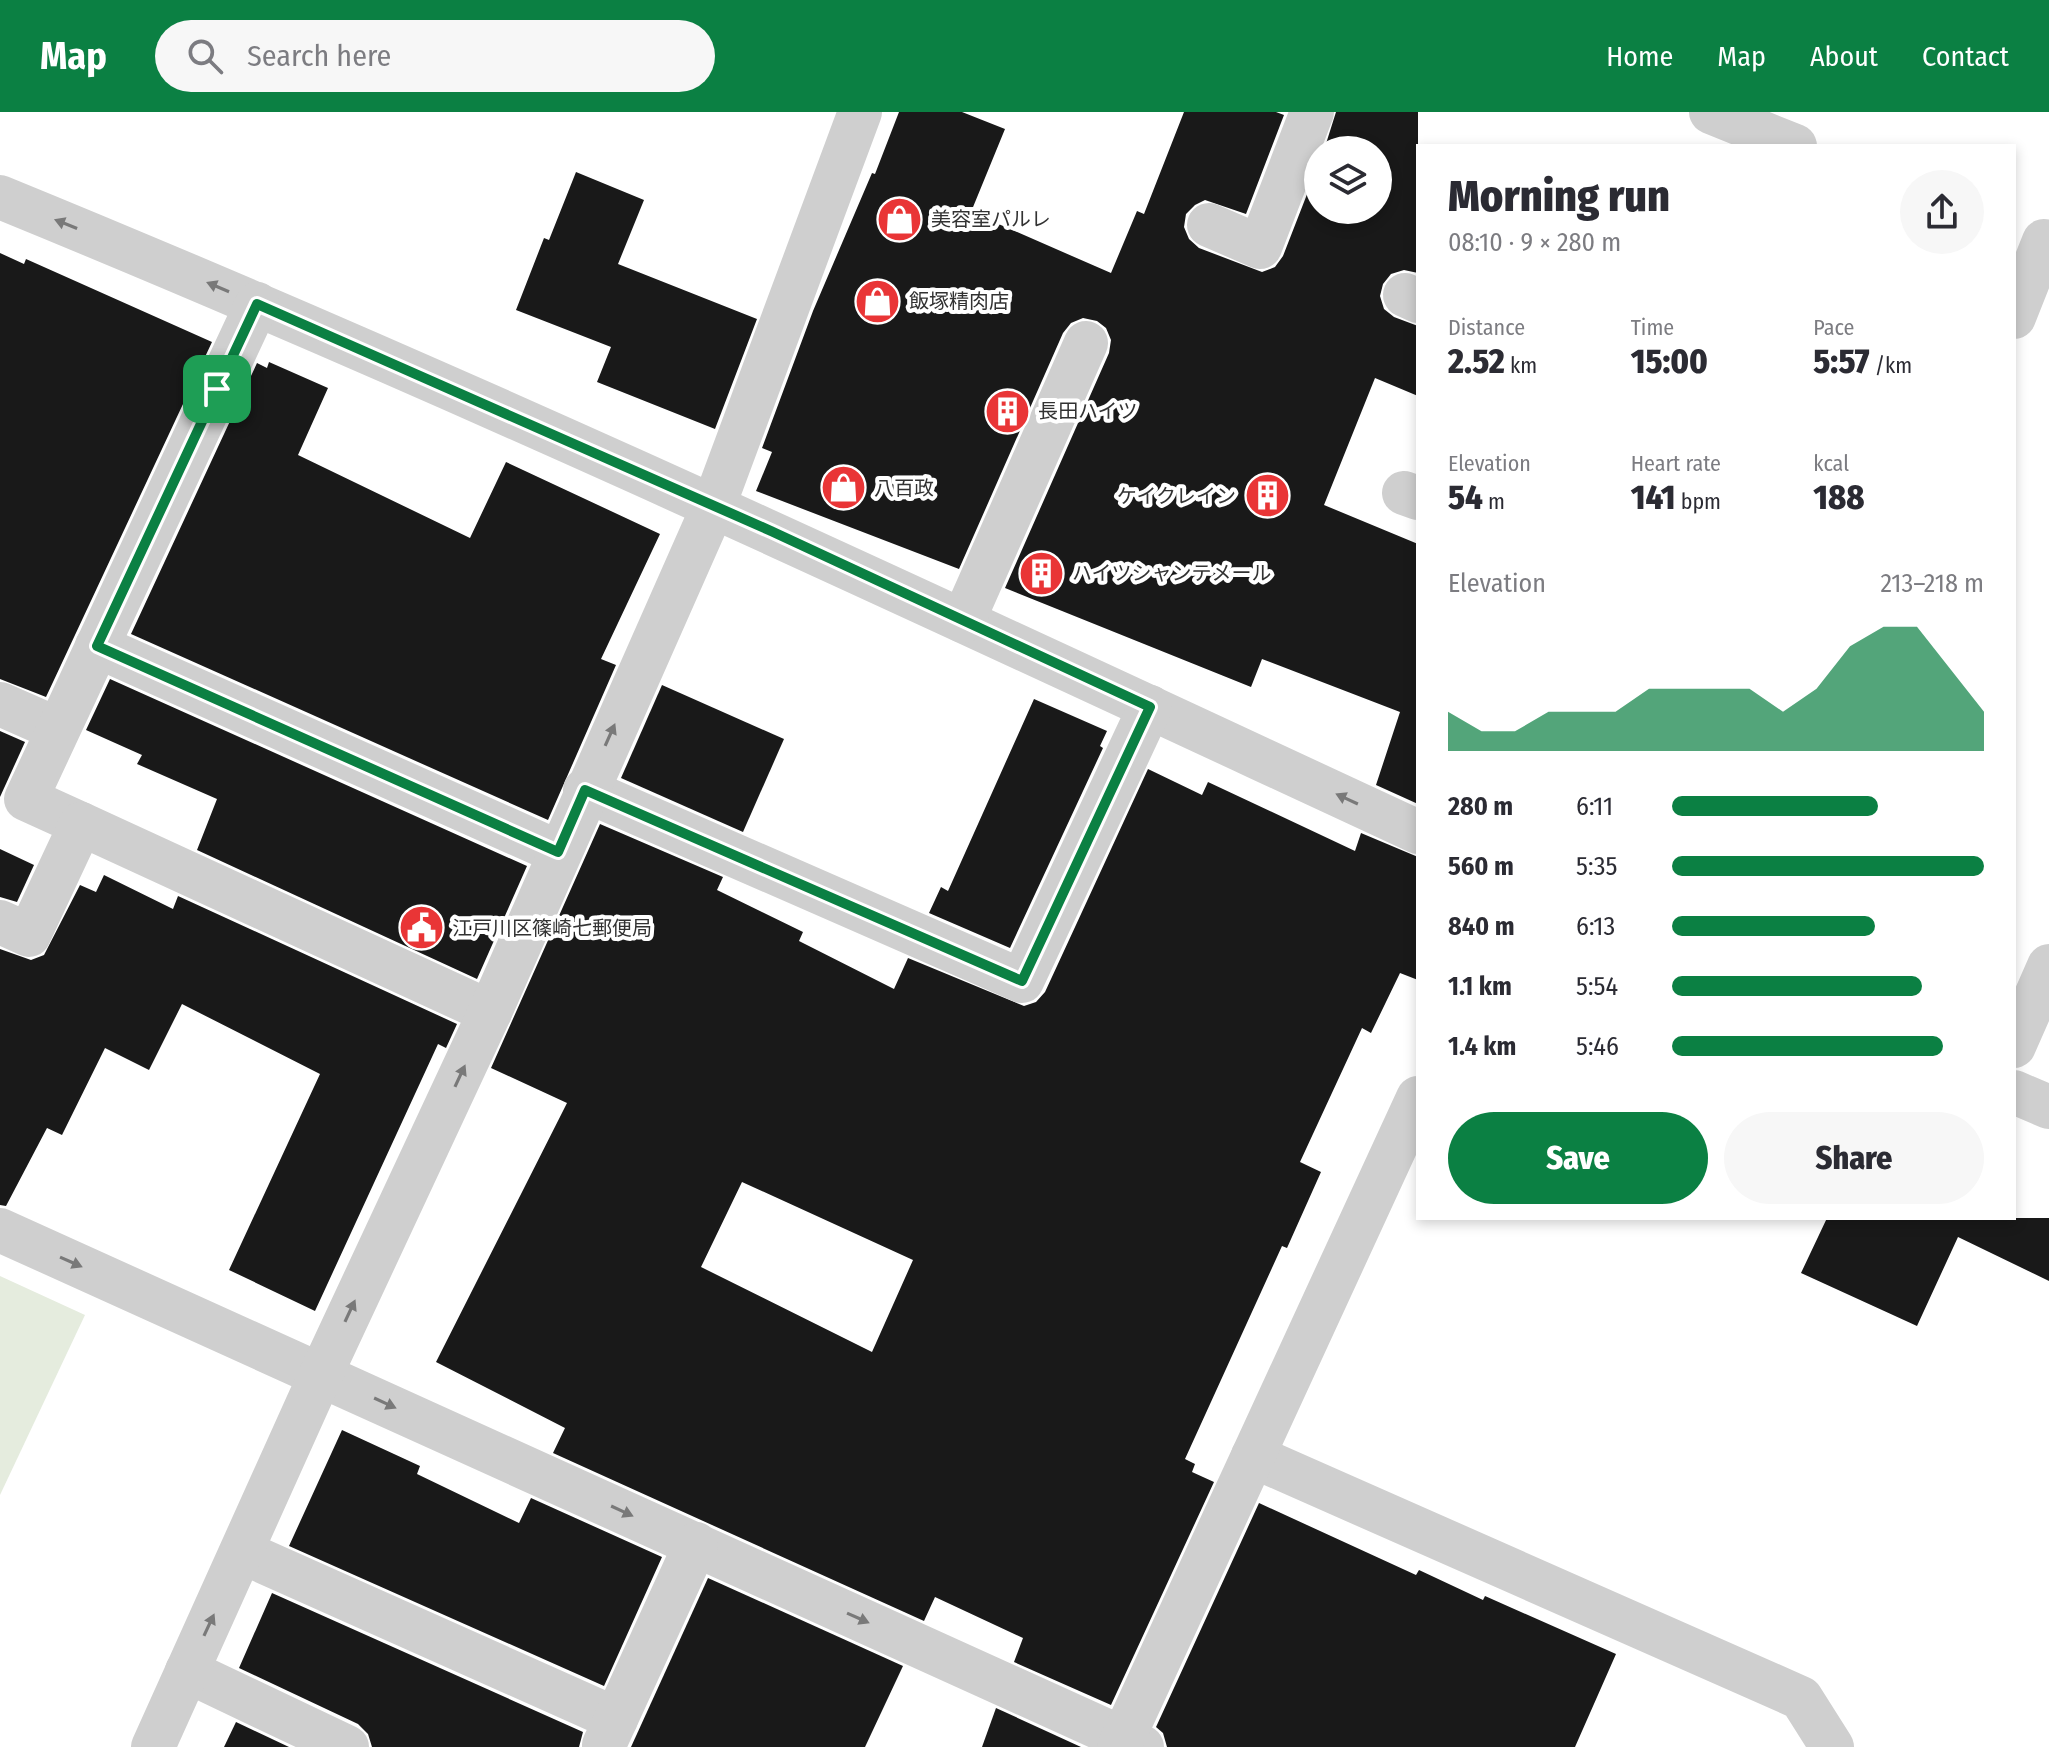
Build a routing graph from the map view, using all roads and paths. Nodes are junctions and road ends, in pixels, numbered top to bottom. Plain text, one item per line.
1 (860, 112) edge
2 (1312, 112) edge
3 (1711, 112) edge
4 (1781, 136) edge
5 (0, 197) edge
6 (1209, 225) dead end
7 (2036, 238) edge
8 (257, 304) junction
9 (2016, 310) edge
10 (1086, 343) dead end
11 (714, 505) junction
12 (963, 621) junction
13 (97, 646) junction
14 (0, 704) edge
15 (1150, 707) junction
16 (57, 729) junction
17 (585, 790) junction
18 (81, 824) junction
19 (1416, 831) edge
20 (558, 852) junction
21 (0, 922) edge
22 (2049, 966) edge
23 (490, 1012) junction
24 (2016, 1041) edge
25 (2016, 1093) edge
26 (1416, 1102) edge
27 (2049, 1107) edge
28 (0, 1230) edge
29 (321, 1374) junction
30 (1253, 1456) junction
31 (696, 1544) junction
32 (242, 1552) junction
33 (187, 1671) junction
34 (610, 1733) edge
35 (1128, 1744) edge
36 (153, 1747) edge
37 (347, 1747) edge
38 (1832, 1747) edge

1 - 11 street
2 - 6 street
3 - 4 street
8 -> 5 street
7 - 9 street
8 - 11 street
8 - 13 street
10 - 12 street
11 - 12 street
17 -> 11 street
12 - 15 street
13 - 16 street
13 - 20 street
14 - 16 street
15 - 17 street
19 -> 15 street
16 - 18 street
17 - 20 street
18 - 21 street
18 - 23 street
20 - 23 street
22 - 24 street
29 -> 23 street
25 - 27 street
26 - 30 street
28 -> 29 street
29 -> 31 street
29 - 32 street
30 - 35 street
30 - 38 street
31 - 34 street
31 -> 35 street
33 -> 32 street
32 - 34 street
33 - 36 street
33 - 37 street

